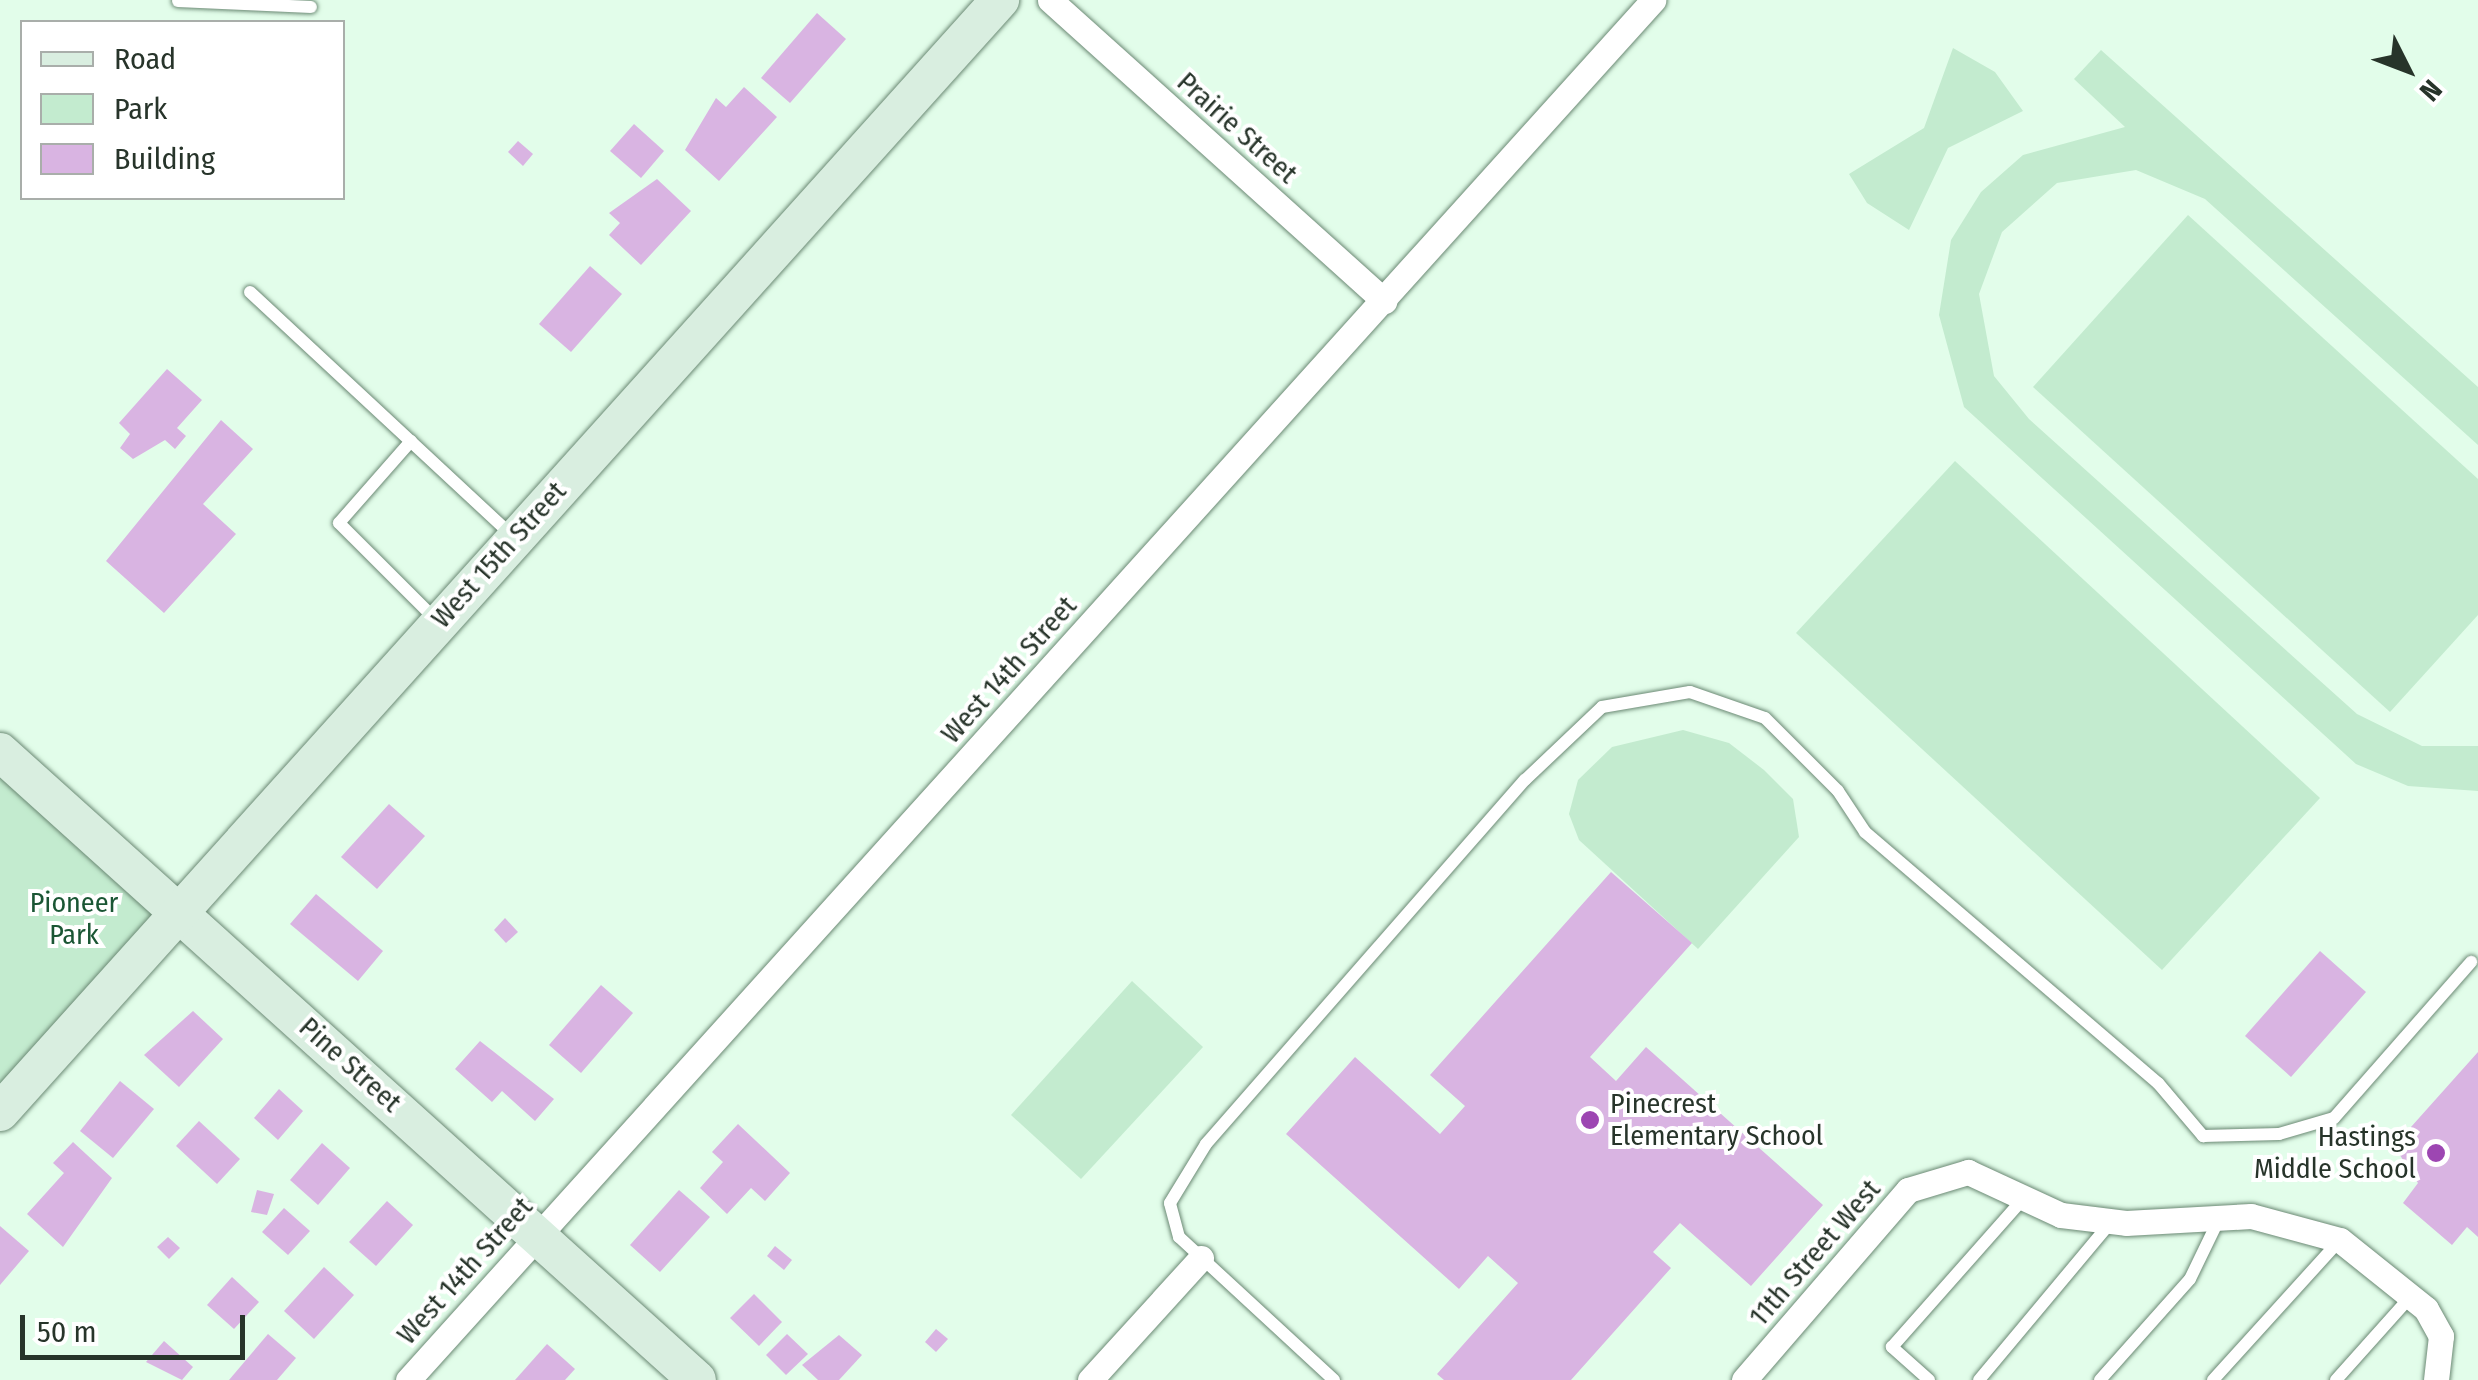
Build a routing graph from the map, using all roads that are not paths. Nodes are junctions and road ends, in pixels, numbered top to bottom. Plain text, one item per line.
1 (1000, 0) edge
2 (1050, 0) edge
3 (1653, 0) edge
4 (178, 1) edge
5 (311, 7) dead end
6 (250, 292) dead end
7 (1384, 301) junction
8 (411, 441) junction
9 (515, 538) junction
10 (438, 623) junction
11 (0, 752) edge
12 (178, 912) junction
13 (2471, 962) dead end
14 (0, 1112) edge
15 (2024, 1198) junction
16 (2220, 1218) junction
17 (2112, 1221) junction
18 (538, 1233) junction
19 (2340, 1240) junction
20 (1201, 1258) junction
21 (2412, 1296) junction
22 (408, 1380) edge
23 (697, 1380) edge
24 (1090, 1380) edge
25 (1334, 1380) edge
26 (1744, 1380) edge
27 (1929, 1380) edge
28 (1979, 1380) edge
29 (2100, 1380) edge
30 (2214, 1380) edge
31 (2336, 1380) edge
32 (2436, 1380) edge

1 - 9 street, West 15th Street
2 - 7 street, Prairie Street
3 - 7 street, West 14th Street
4 - 5 lane
6 - 8 lane
7 - 18 street, West 14th Street
8 - 9 lane
8 - 10 lane
9 - 10 street, West 15th Street
10 - 12 street, West 15th Street
11 - 12 street, Pine Street
12 - 14 street, West 15th Street
12 - 18 street, Pine Street
13 - 20 lane
15 - 17 street, 11th Street West
15 - 26 street, 11th Street West
15 - 27 lane
16 - 17 street, 11th Street West
16 - 19 street, 11th Street West
16 - 29 lane
17 - 28 lane
18 - 22 street, West 14th Street
18 - 23 street, Pine Street
19 - 21 street, 11th Street West
19 - 30 lane
20 - 24 street
20 - 25 lane
21 - 31 lane
21 - 32 street, 11th Street West

